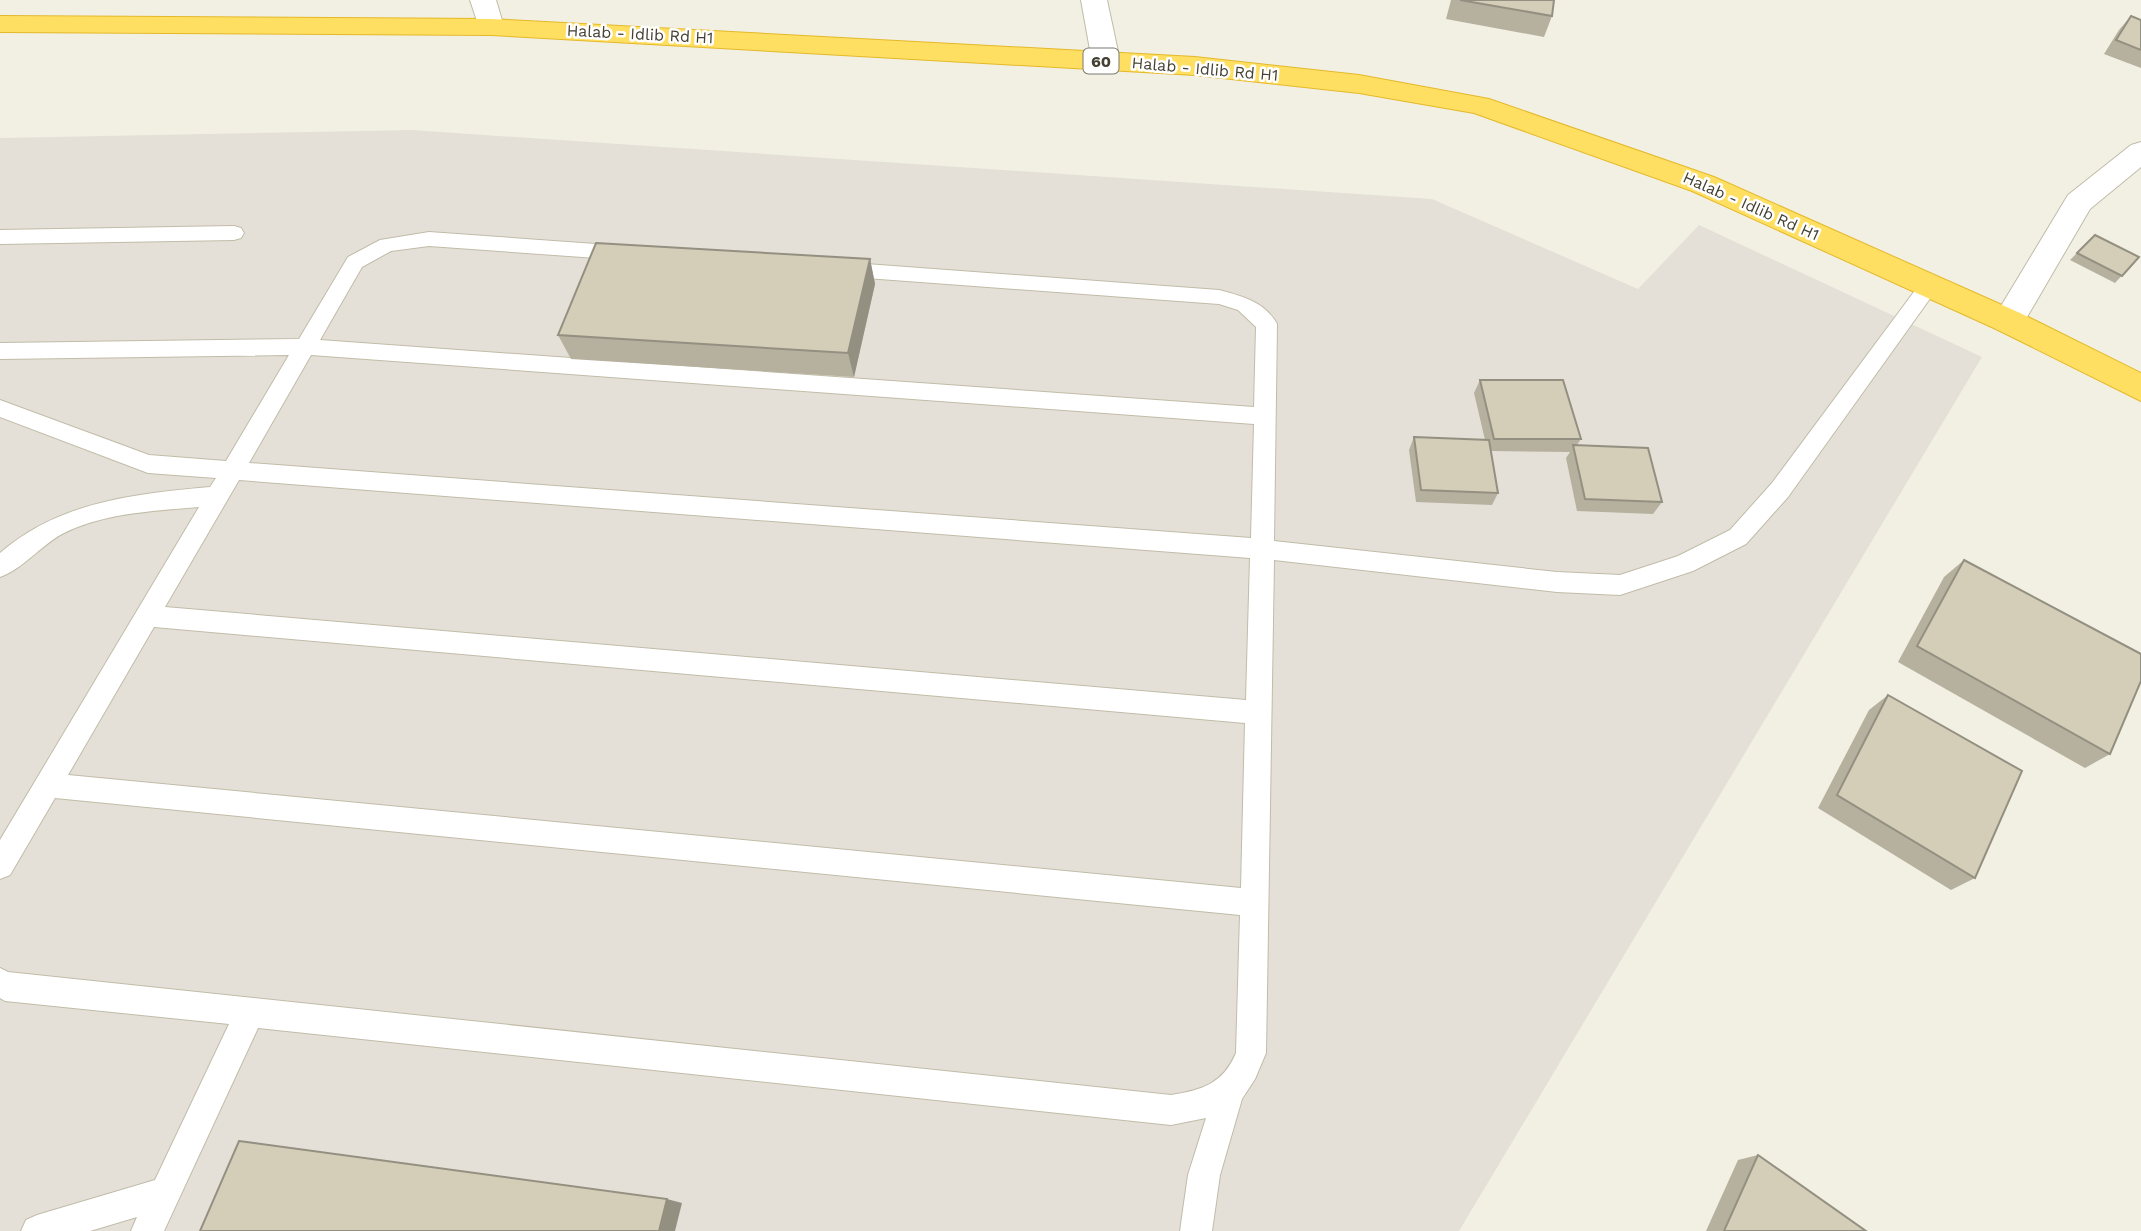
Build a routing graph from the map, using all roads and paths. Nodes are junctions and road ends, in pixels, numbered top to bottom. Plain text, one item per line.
1 (1094, 0) edge
2 (487, 13) edge
3 (0, 24) edge
4 (1106, 61) junction
5 (2141, 152) edge
6 (234, 233) dead end
7 (0, 237) edge
8 (650, 255) edge
9 (817, 267) edge
10 (1929, 286) junction
11 (2008, 321) junction
12 (305, 347) junction
13 (0, 351) edge
14 (2141, 388) edge
15 (0, 408) edge
16 (1265, 416) junction
17 (234, 468) junction
18 (218, 496) junction
19 (1262, 548) junction
20 (0, 567) edge
21 (147, 616) junction
22 (1258, 713) junction
23 (47, 785) junction
24 (0, 866) edge
25 (1254, 903) junction
26 (0, 983) edge
27 (250, 1012) junction
28 (1228, 1091) junction
29 (166, 1192) junction
30 (37, 1231) edge
31 (147, 1231) edge
32 (1196, 1231) edge

1 - 4 street
2 - 3 highway, Halab - Idlib Rd H1 / 60
2 - 4 highway, Halab - Idlib Rd H1 / 60
4 - 10 highway, Halab - Idlib Rd H1 / 60
5 - 11 street
6 - 7 lane
8 - 12 lane
9 - 16 lane
10 - 11 highway, Halab - Idlib Rd H1 / 60
10 - 19 lane
11 - 14 highway, Halab - Idlib Rd H1 / 60
12 - 13 lane
12 - 16 lane
12 - 17 lane
15 - 17 lane
16 - 19 lane
17 - 18 lane
17 - 19 lane
18 - 20 lane
18 - 21 lane
19 - 22 lane
21 - 22 lane
21 - 23 lane
22 - 25 lane
23 - 24 lane
23 - 25 lane
25 - 28 lane
26 - 27 lane
27 - 28 lane
27 - 29 lane
28 - 32 lane
29 - 30 lane
29 - 31 lane

